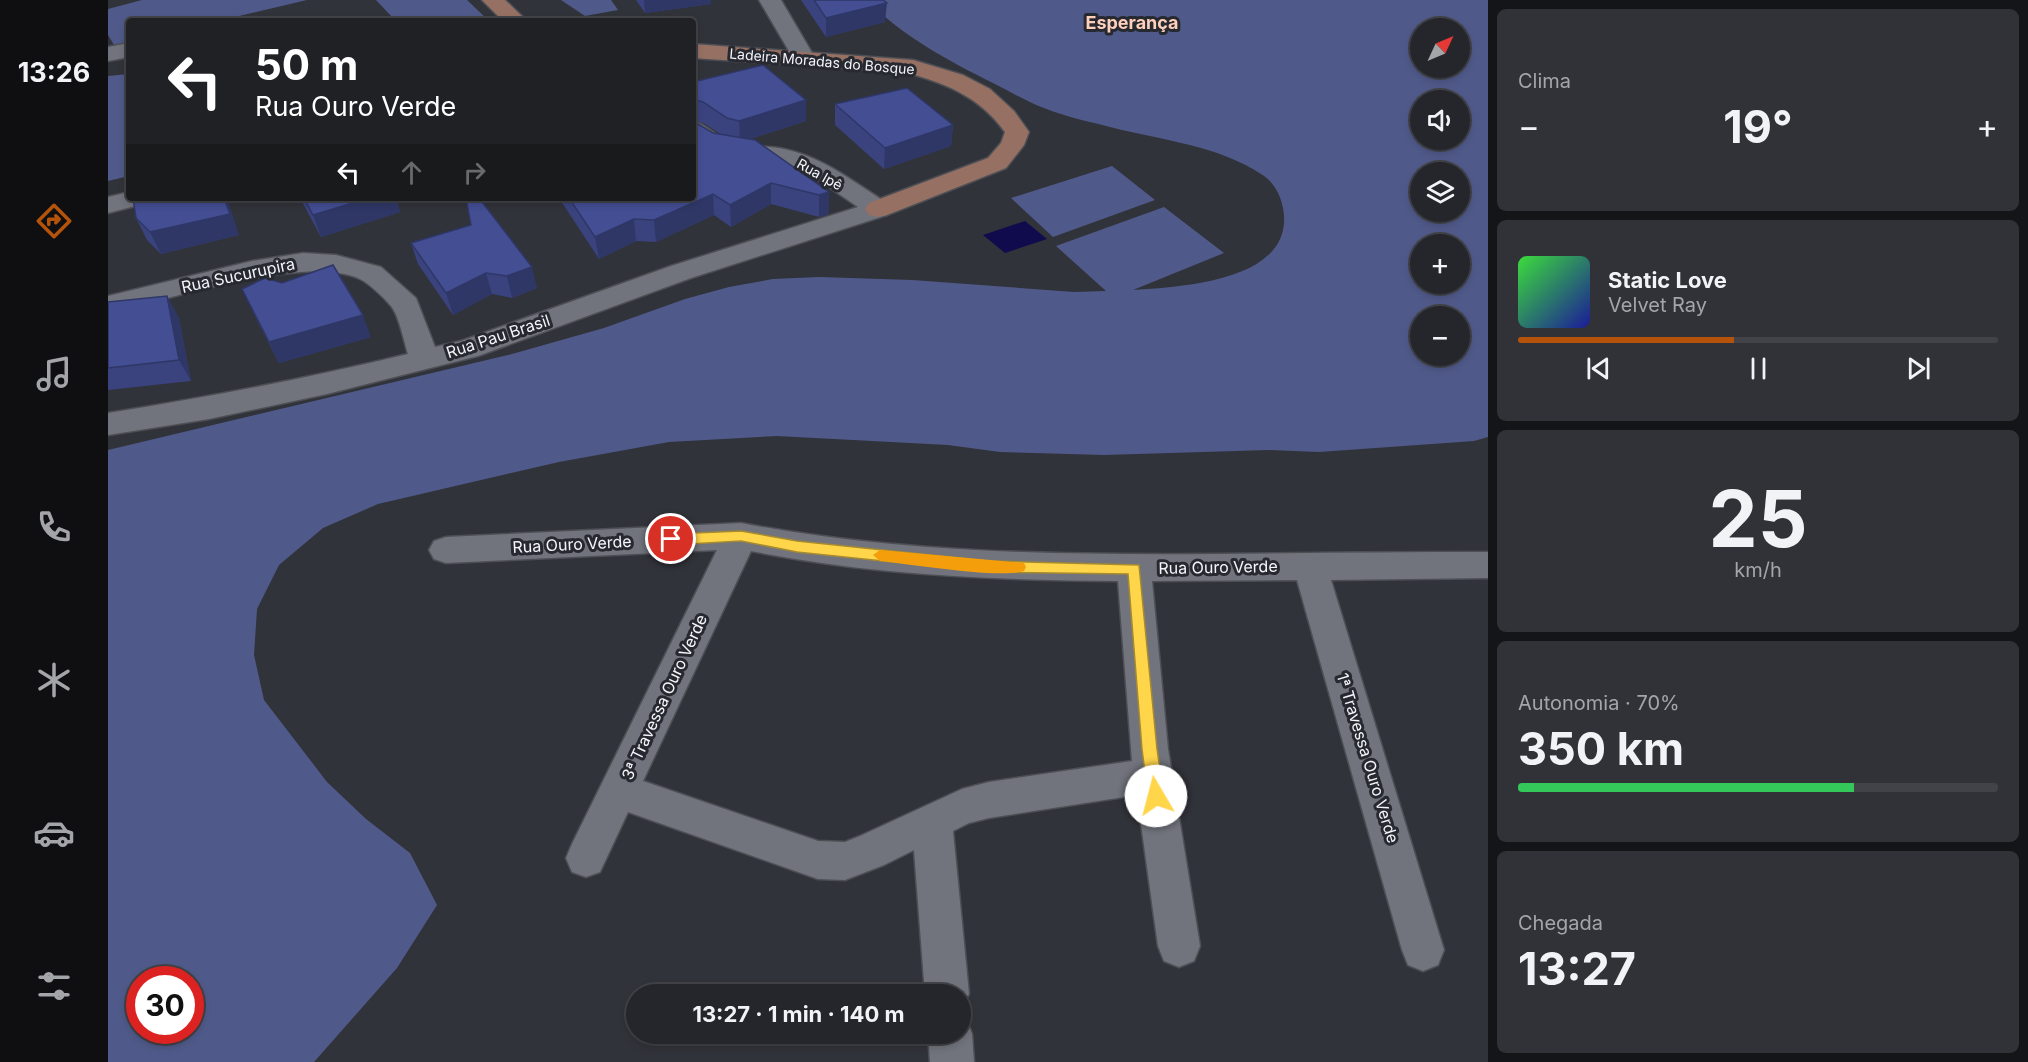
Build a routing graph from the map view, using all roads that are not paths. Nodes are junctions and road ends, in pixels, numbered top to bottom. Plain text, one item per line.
1 (493, 0) edge
2 (770, 0) edge
3 (513, 18) edge
4 (126, 51) edge
5 (696, 51) edge
6 (108, 54) edge
7 (804, 58) junction
8 (696, 130) edge
9 (126, 201) edge
10 (108, 205) edge
11 (878, 209) junction
12 (108, 305) edge
13 (424, 359) junction
14 (108, 424) edge
15 (741, 536) junction
16 (446, 550) dead end
17 (1488, 565) edge
18 (1310, 566) junction
19 (1134, 568) junction
20 (1153, 775) junction
21 (620, 790) junction
22 (932, 821) junction
23 (586, 858) dead end
24 (1179, 946) dead end
25 (1423, 950) dead end
26 (946, 984) edge
27 (951, 1044) edge
28 (952, 1062) edge

1 - 3 street
2 - 7 street
4 - 6 street
5 - 7 street, Ladeira Moradas do Bosque
7 - 11 street, Ladeira Moradas do Bosque
8 - 11 street, Rua Ipê
9 - 10 street
11 - 13 street, Rua Pau Brasil
12 - 13 street, Rua Sucurupira
13 - 14 street, Rua Pau Brasil
15 - 16 street, Rua Ouro Verde
15 - 19 street, Rua Ouro Verde
15 - 21 street, 3ª Travessa Ouro Verde
17 - 18 street, Rua Ouro Verde
18 - 19 street, Rua Ouro Verde
18 - 25 street, 1ª Travessa Ouro Verde
19 - 20 street
20 - 22 street
20 - 24 street
21 - 22 street
21 - 23 street, 3ª Travessa Ouro Verde
22 - 26 street
27 - 28 street

